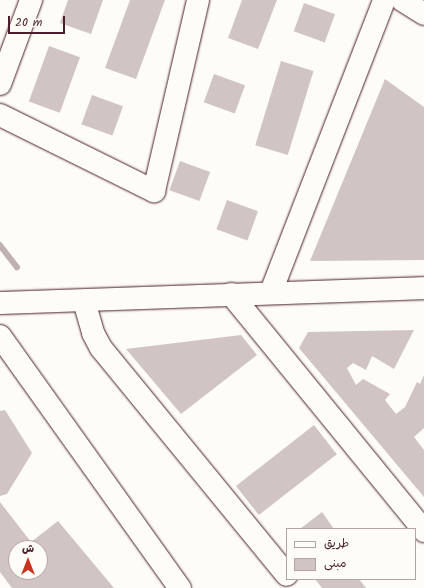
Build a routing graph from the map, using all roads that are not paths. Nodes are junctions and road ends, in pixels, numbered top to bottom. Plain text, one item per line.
1 (31, 0) edge
2 (198, 0) edge
3 (384, 0) edge
4 (402, 0) edge
5 (424, 14) edge
6 (0, 84) edge
7 (0, 115) edge
8 (424, 288) edge
9 (271, 292) junction
10 (231, 294) junction
11 (84, 301) junction
12 (0, 303) edge
13 (0, 336) edge
14 (424, 531) edge
15 (286, 574) edge
16 (291, 580) edge
17 (180, 588) edge
18 (298, 588) edge

1 - 6 street
2 - 7 street
3 - 9 street
4 - 5 street
8 - 9 street
9 - 10 street
10 - 11 street
10 - 14 street
11 - 12 street
11 - 15 street
13 - 17 street
16 - 18 street

